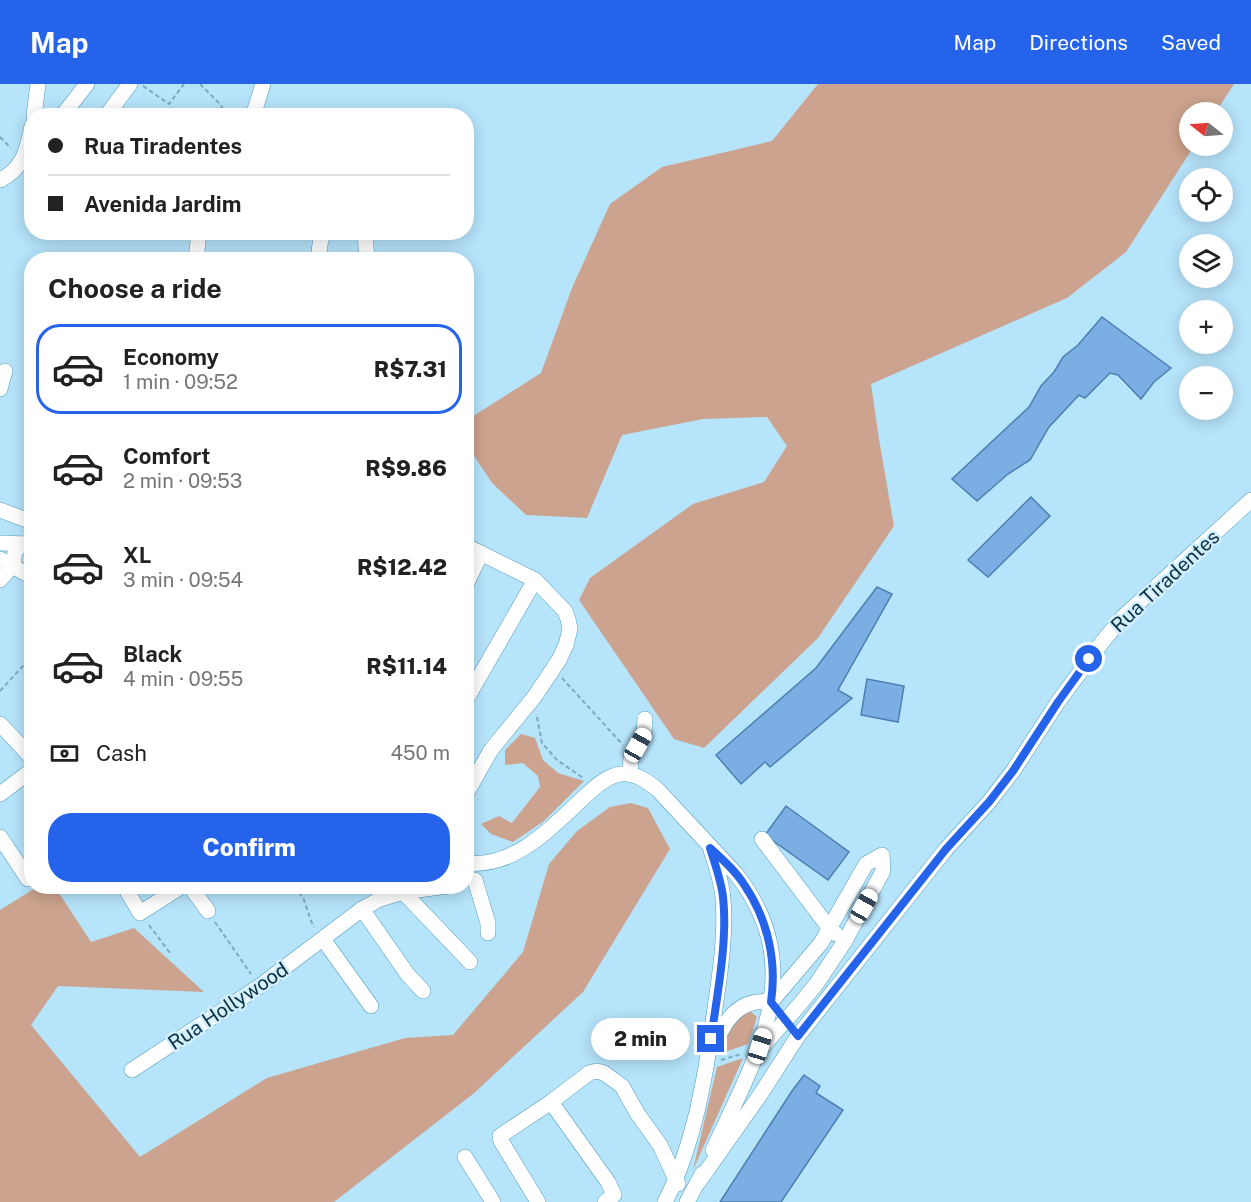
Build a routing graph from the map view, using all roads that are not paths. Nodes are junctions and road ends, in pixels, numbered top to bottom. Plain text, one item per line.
1 (38, 84) edge
2 (87, 84) edge
3 (130, 84) edge
4 (263, 84) edge
5 (35, 108) edge
6 (68, 108) edge
7 (112, 108) edge
8 (256, 108) edge
9 (24, 160) edge
10 (0, 180) edge
11 (5, 371) dead end
12 (0, 389) edge
13 (1251, 500) edge
14 (0, 510) edge
15 (24, 519) edge
16 (0, 543) edge
17 (24, 544) edge
18 (24, 545) edge
19 (474, 550) edge
20 (482, 553) junction
21 (6, 562) edge
22 (474, 569) edge
23 (24, 573) edge
24 (0, 580) edge
25 (535, 580) junction
26 (474, 685) edge
27 (645, 719) dead end
28 (0, 724) edge
29 (24, 750) edge
30 (630, 774) junction
31 (24, 776) edge
32 (474, 780) edge
33 (0, 794) edge
34 (0, 837) edge
35 (762, 839) dead end
36 (710, 848) junction
37 (474, 862) edge
38 (484, 863) junction
39 (24, 873) edge
40 (474, 878) edge
41 (474, 889) edge
42 (129, 894) edge
43 (173, 894) edge
44 (192, 894) edge
45 (396, 894) edge
46 (405, 894) edge
47 (362, 909) junction
48 (208, 911) road end
49 (830, 929) junction
50 (488, 933) dead end
51 (323, 939) junction
52 (846, 941) junction
53 (772, 958) junction
54 (470, 962) dead end
55 (801, 967) junction
56 (423, 991) dead end
57 (771, 1002) junction
58 (371, 1006) dead end
59 (786, 1021) junction
60 (798, 1036) junction
61 (752, 1052) junction
62 (713, 1060) junction
63 (132, 1070) dead end
64 (551, 1102) junction
65 (660, 1145) junction
66 (687, 1147) junction
67 (465, 1157) dead end
68 (677, 1179) junction
69 (698, 1183) junction
70 (493, 1202) edge
71 (538, 1202) edge
72 (605, 1202) edge
73 (665, 1202) edge
74 (675, 1202) edge
75 (687, 1202) edge

1 - 5 street
2 - 6 street
3 - 7 street
4 - 8 street
9 - 10 street
11 - 12 street
13 - 60 street, Rua Tiradentes
14 - 15 street
16 - 17 street
18 - 21 street
19 - 20 street
20 - 22 street
20 - 25 street
21 - 23 street
21 - 24 street
25 - 26 street
25 - 32 street
27 - 30 street
28 - 29 street
30 - 36 street, Rua Tiradentes
30 - 38 street
31 - 33 street
34 - 39 street
35 - 49 street
36 - 53 street, Rua Tiradentes
36 - 62 street
37 - 38 street
38 - 40 street
41 - 50 street
42 - 43 street
44 - 48 street
45 - 47 street, Rua Hollywood
46 - 54 street
47 - 51 street, Rua Hollywood
47 - 56 street
49 - 52 street
49 - 52 street, Rua Tiradentes
49 - 55 street
51 - 58 street
51 - 63 street, Rua Hollywood
52 - 59 street, Rua Tiradentes
53 - 55 street
53 - 57 street, Rua Tiradentes
55 - 57 street
57 - 59 street
57 - 61 street, Rua Tiradentes
57 - 62 street
59 - 60 street
59 - 61 street, Rua Tiradentes
60 - 69 street, Rua Tiradentes
61 - 69 street, Rua Tiradentes
62 - 66 street
64 - 65 street
64 - 71 street
64 - 72 street
65 - 66 street
65 - 68 street
66 - 68 street
67 - 70 street
68 - 73 street
68 - 74 street
69 - 75 street, Rua Tiradentes

